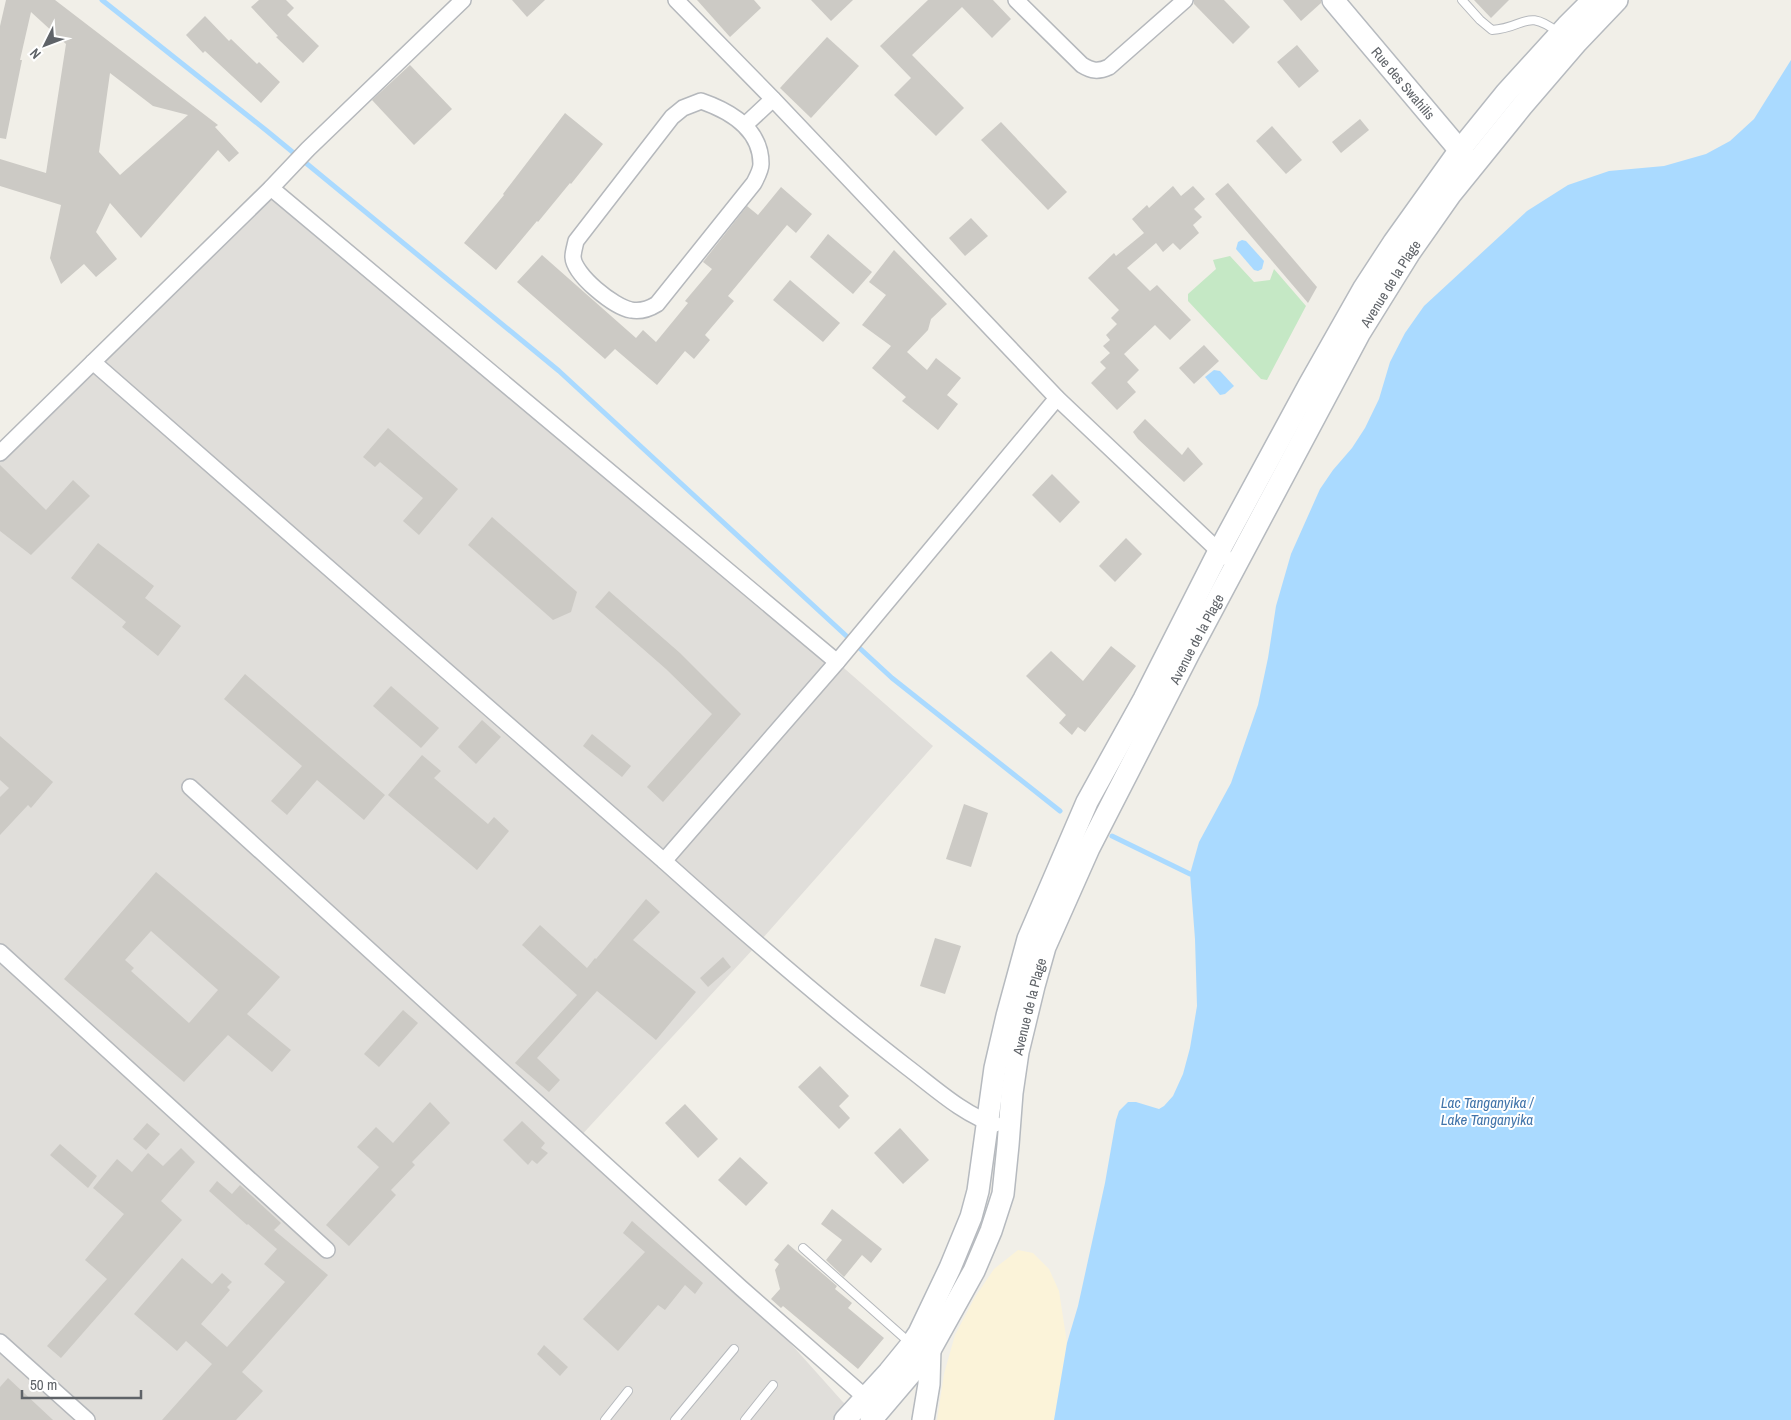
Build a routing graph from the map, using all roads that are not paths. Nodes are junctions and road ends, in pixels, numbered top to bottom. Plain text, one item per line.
1 (463, 0) edge
2 (676, 0) edge
3 (1016, 0) edge
4 (1185, 0) edge
5 (1333, 0) edge
6 (1462, 0) edge
7 (1593, 0) edge
8 (1618, 0) edge
9 (1567, 40) junction
10 (773, 99) junction
11 (745, 125) junction
12 (1466, 158) junction
13 (271, 188) junction
14 (93, 362) junction
15 (1057, 398) junction
16 (0, 453) edge
17 (1219, 551) junction
18 (1234, 567) junction
19 (841, 656) junction
20 (190, 787) dead end
21 (664, 861) junction
22 (0, 952) edge
23 (987, 1122) junction
24 (1009, 1128) junction
25 (803, 1248) dead end
26 (327, 1250) dead end
27 (0, 1342) edge
28 (734, 1349) dead end
29 (920, 1349) junction
30 (773, 1386) dead end
31 (628, 1391) dead end
32 (877, 1412) edge
33 (87, 1420) edge
34 (605, 1420) edge
35 (675, 1420) edge
36 (745, 1420) edge
37 (845, 1420) edge
38 (923, 1420) edge

1 - 13 street
2 - 10 street
3 - 4 street
5 - 12 main road, Rue des Swahilis
6 - 9 lane
7 - 9 main road, Avenue de la Plage
8 - 9 main road, Avenue de la Plage
9 - 12 main road, Avenue de la Plage
10 - 11 street
10 - 15 street
11 - 11 street
12 - 17 main road, Avenue de la Plage
12 - 18 main road, Avenue de la Plage
13 - 14 street
13 - 19 street
14 - 16 street
14 - 21 street
15 - 17 street
15 - 19 street
17 - 18 street
17 - 23 main road, Avenue de la Plage
18 - 24 main road, Avenue de la Plage
19 - 21 street
20 - 32 street
21 - 23 street
22 - 26 street
23 - 24 street
23 - 29 main road, Avenue de la Plage
24 - 29 main road, Avenue de la Plage
25 - 29 lane
27 - 33 street
28 - 35 lane
29 - 32 main road, Avenue de la Plage
29 - 38 main road, Avenue de la Plage
30 - 36 lane
31 - 34 lane
32 - 37 main road, Avenue de la Plage

